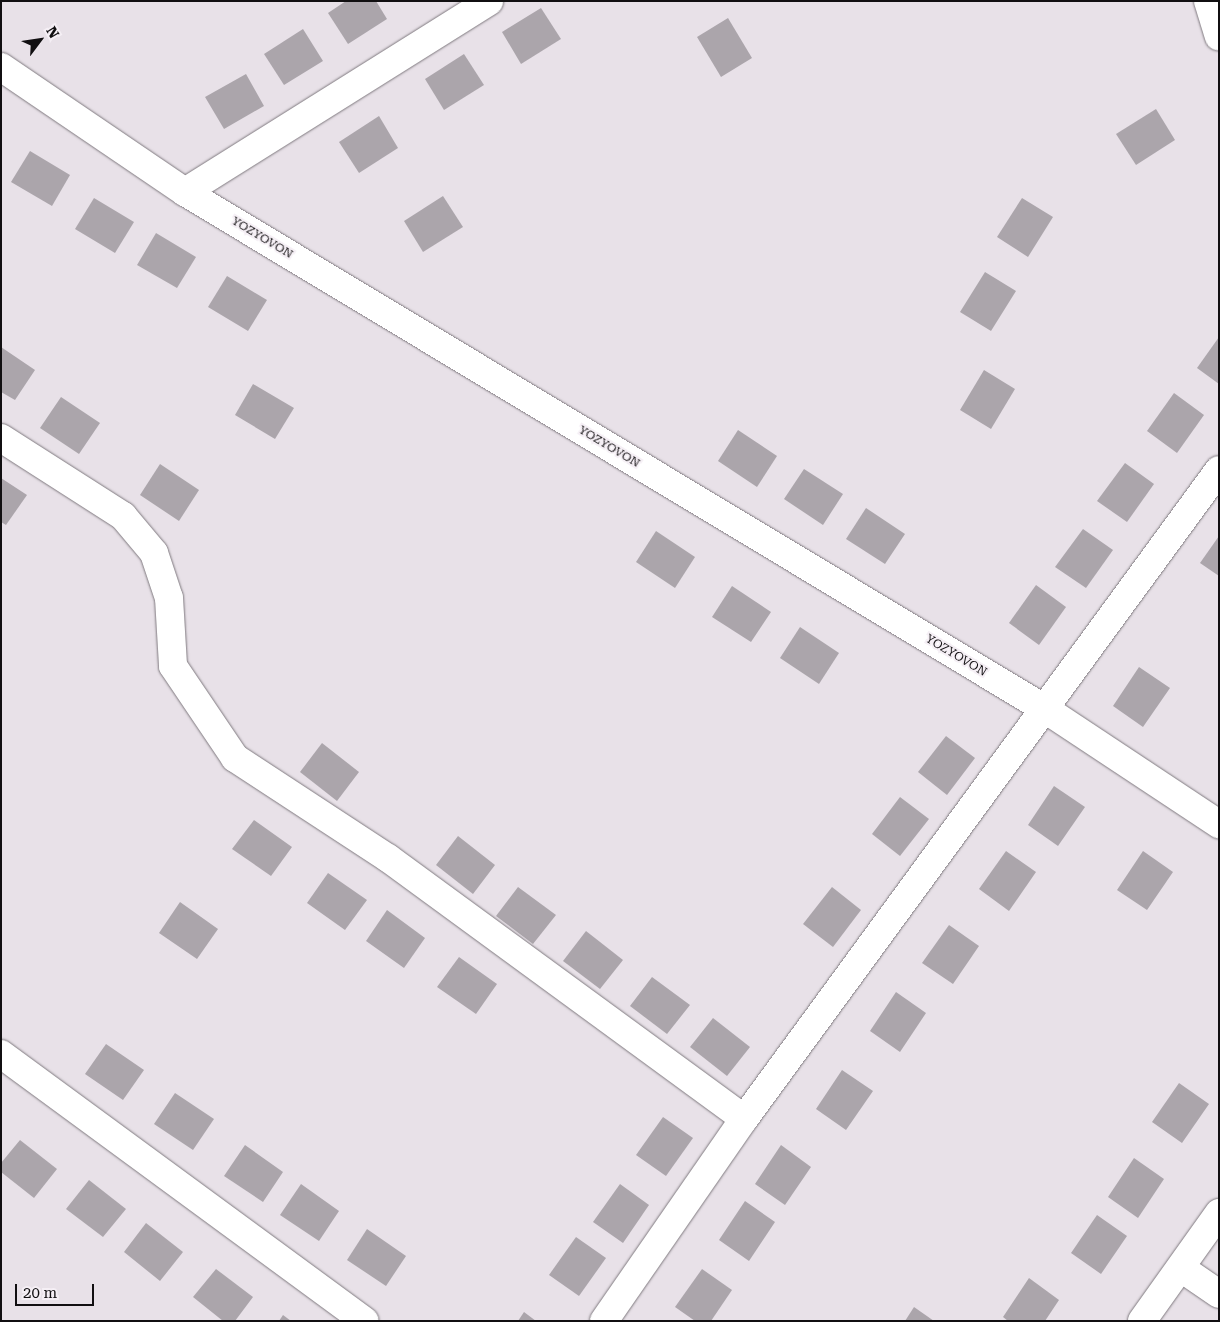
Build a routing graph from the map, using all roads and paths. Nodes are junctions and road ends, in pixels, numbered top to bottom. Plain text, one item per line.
1 (489, 1) edge
2 (1208, 1) edge
3 (1219, 36) edge
4 (1, 67) edge
5 (185, 192) junction
6 (1, 438) edge
7 (1219, 470) edge
8 (1045, 709) junction
9 (1219, 824) edge
10 (1, 1054) edge
11 (744, 1119) junction
12 (1219, 1213) edge
13 (1181, 1268) junction
14 (1219, 1294) edge
15 (612, 1318) edge
16 (364, 1321) edge
17 (1142, 1321) edge

1 - 5 street
2 - 3 street
4 - 5 street, YOZYOVON
5 - 8 street, YOZYOVON
6 - 11 street
7 - 8 street
8 - 9 street, YOZYOVON
8 - 11 street
10 - 16 street
11 - 15 street
12 - 13 street
13 - 14 street
13 - 17 street

